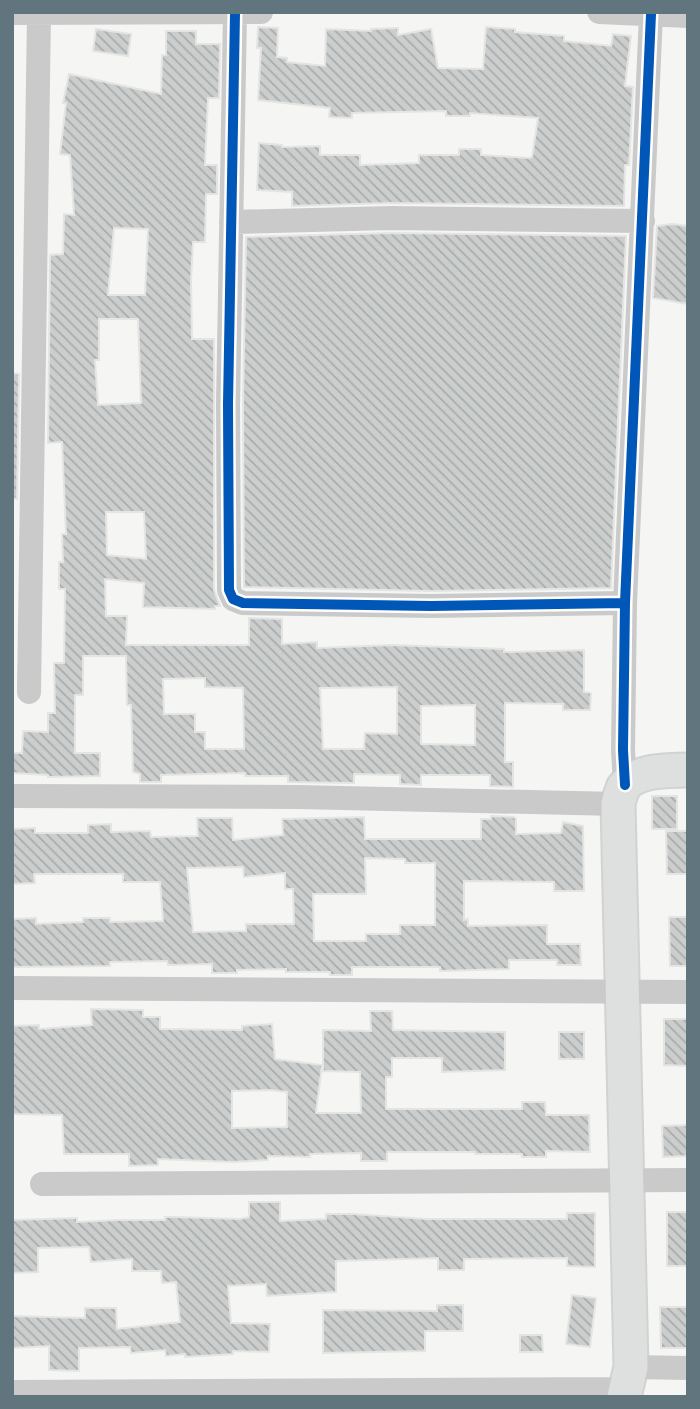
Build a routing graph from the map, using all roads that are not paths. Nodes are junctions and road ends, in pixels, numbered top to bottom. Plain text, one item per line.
1 (261, 12) edge
2 (599, 12) edge
3 (12, 13) edge
4 (39, 13) edge
5 (119, 13) edge
6 (235, 13) edge
7 (650, 14) edge
8 (688, 16) edge
9 (643, 221) junction
10 (231, 222) junction
11 (625, 603) junction
12 (29, 692) dead end
13 (688, 770) edge
14 (622, 795) junction
15 (12, 796) edge
16 (12, 988) edge
17 (623, 992) junction
18 (688, 992) edge
19 (626, 1179) junction
20 (688, 1180) edge
21 (42, 1184) dead end
22 (688, 1368) edge
23 (627, 1384) edge
24 (12, 1391) edge
25 (69, 1394) edge
26 (326, 1394) edge

1 - 6 street
2 - 7 street
3 - 4 street
4 - 5 street
4 - 12 street
5 - 6 street
6 - 10 street
7 - 8 street
7 - 9 street
9 - 10 street
9 - 11 street
10 - 11 street
11 - 14 street
13 - 14 main road
14 - 15 street
14 - 17 main road
16 - 17 street
17 - 18 street
17 - 19 main road
19 - 20 street
19 - 21 street
19 - 23 main road
22 - 23 street
23 - 26 street
24 - 25 street
25 - 26 street

